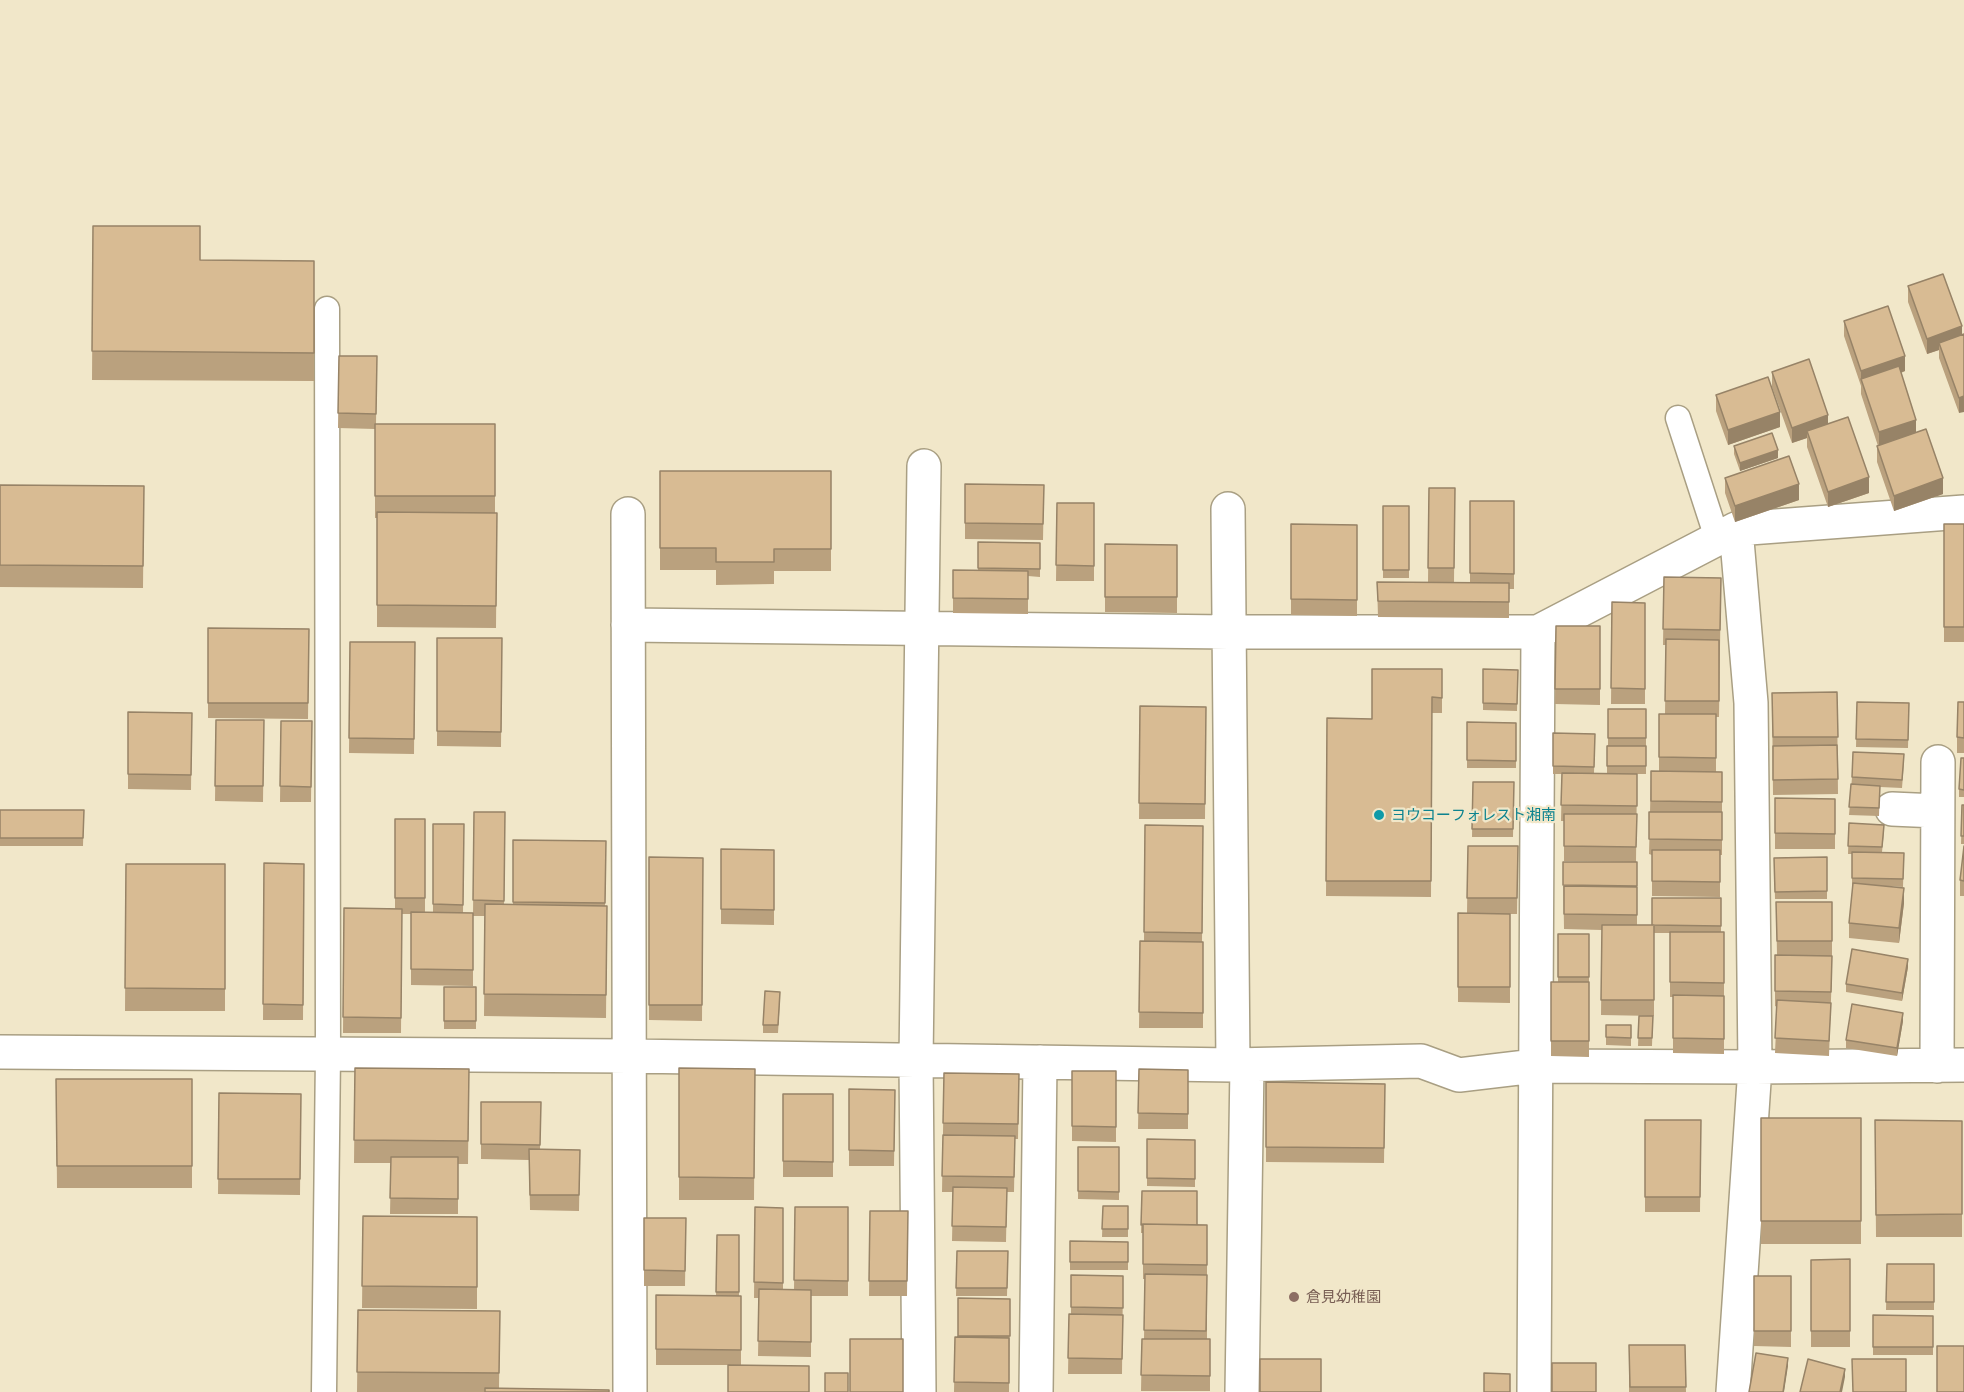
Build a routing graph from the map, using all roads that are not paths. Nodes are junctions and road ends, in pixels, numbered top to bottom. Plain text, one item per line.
1 (327, 309) dead end
2 (1678, 418) dead end
3 (924, 466) dead end
4 (1228, 509) dead end
5 (1964, 512) edge
6 (628, 514) dead end
7 (1727, 534) junction
8 (628, 625) junction
9 (922, 627) junction
10 (1229, 632) junction
11 (1538, 632) junction
12 (1938, 762) dead end
13 (1892, 809) dead end
14 (1937, 811) junction
15 (0, 1052) edge
16 (328, 1054) junction
17 (629, 1056) junction
18 (916, 1060) junction
19 (1040, 1062) junction
20 (1240, 1065) junction
21 (1950, 1065) edge
22 (1534, 1066) junction
23 (1755, 1067) junction
24 (324, 1392) edge
25 (630, 1392) edge
26 (919, 1392) edge
27 (1036, 1392) edge
28 (1242, 1392) edge
29 (1534, 1392) edge
30 (1733, 1392) edge

1 - 16 lane
2 - 7 lane
3 - 9 street
4 - 10 street
5 - 7 street
6 - 8 street
7 - 11 street
7 - 23 street
8 - 9 street
8 - 17 street
9 - 10 street
9 - 18 street
10 - 11 street
10 - 20 street
11 - 22 street
12 - 14 street
13 - 14 street
14 - 21 street
15 - 16 street
16 - 17 street
16 - 24 lane
17 - 18 street
17 - 25 street
18 - 19 street
18 - 26 street
19 - 20 street
19 - 27 street
20 - 22 street
20 - 28 street
21 - 23 street
22 - 23 street
22 - 29 street
23 - 30 street

